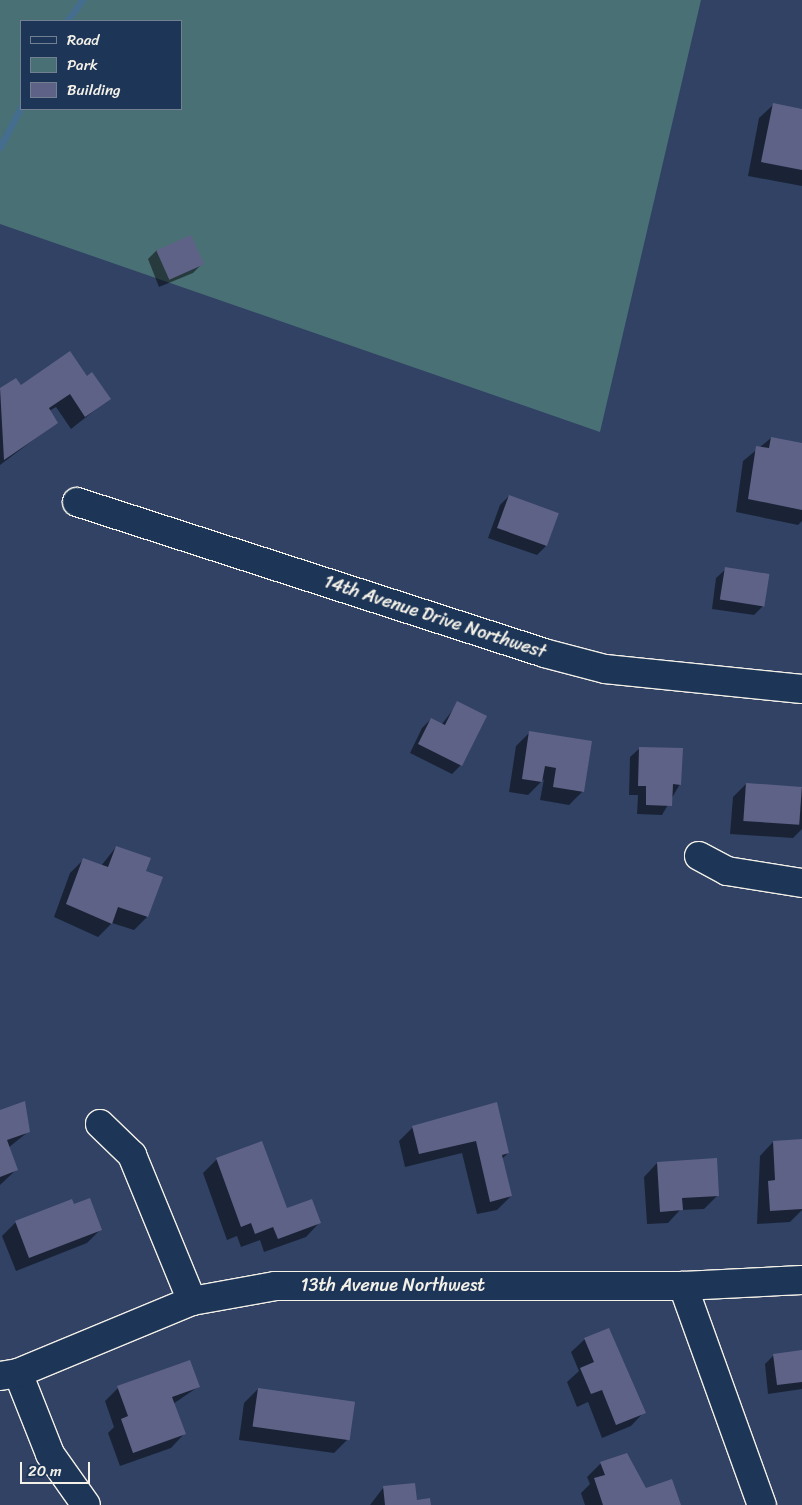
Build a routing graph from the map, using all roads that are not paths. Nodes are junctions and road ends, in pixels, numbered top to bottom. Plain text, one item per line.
1 (77, 502) dead end
2 (802, 689) edge
3 (699, 856) dead end
4 (802, 883) edge
5 (100, 1124) dead end
6 (802, 1280) edge
7 (683, 1286) junction
8 (192, 1301) junction
9 (9, 1375) edge
10 (86, 1505) edge
11 (762, 1505) edge

1 - 2 street, 14th Avenue Drive Northwest
3 - 4 street
5 - 8 street
6 - 7 street, 13th Avenue Northwest
7 - 8 street, 13th Avenue Northwest
7 - 11 street
8 - 9 street, 13th Avenue Northwest
9 - 10 street

